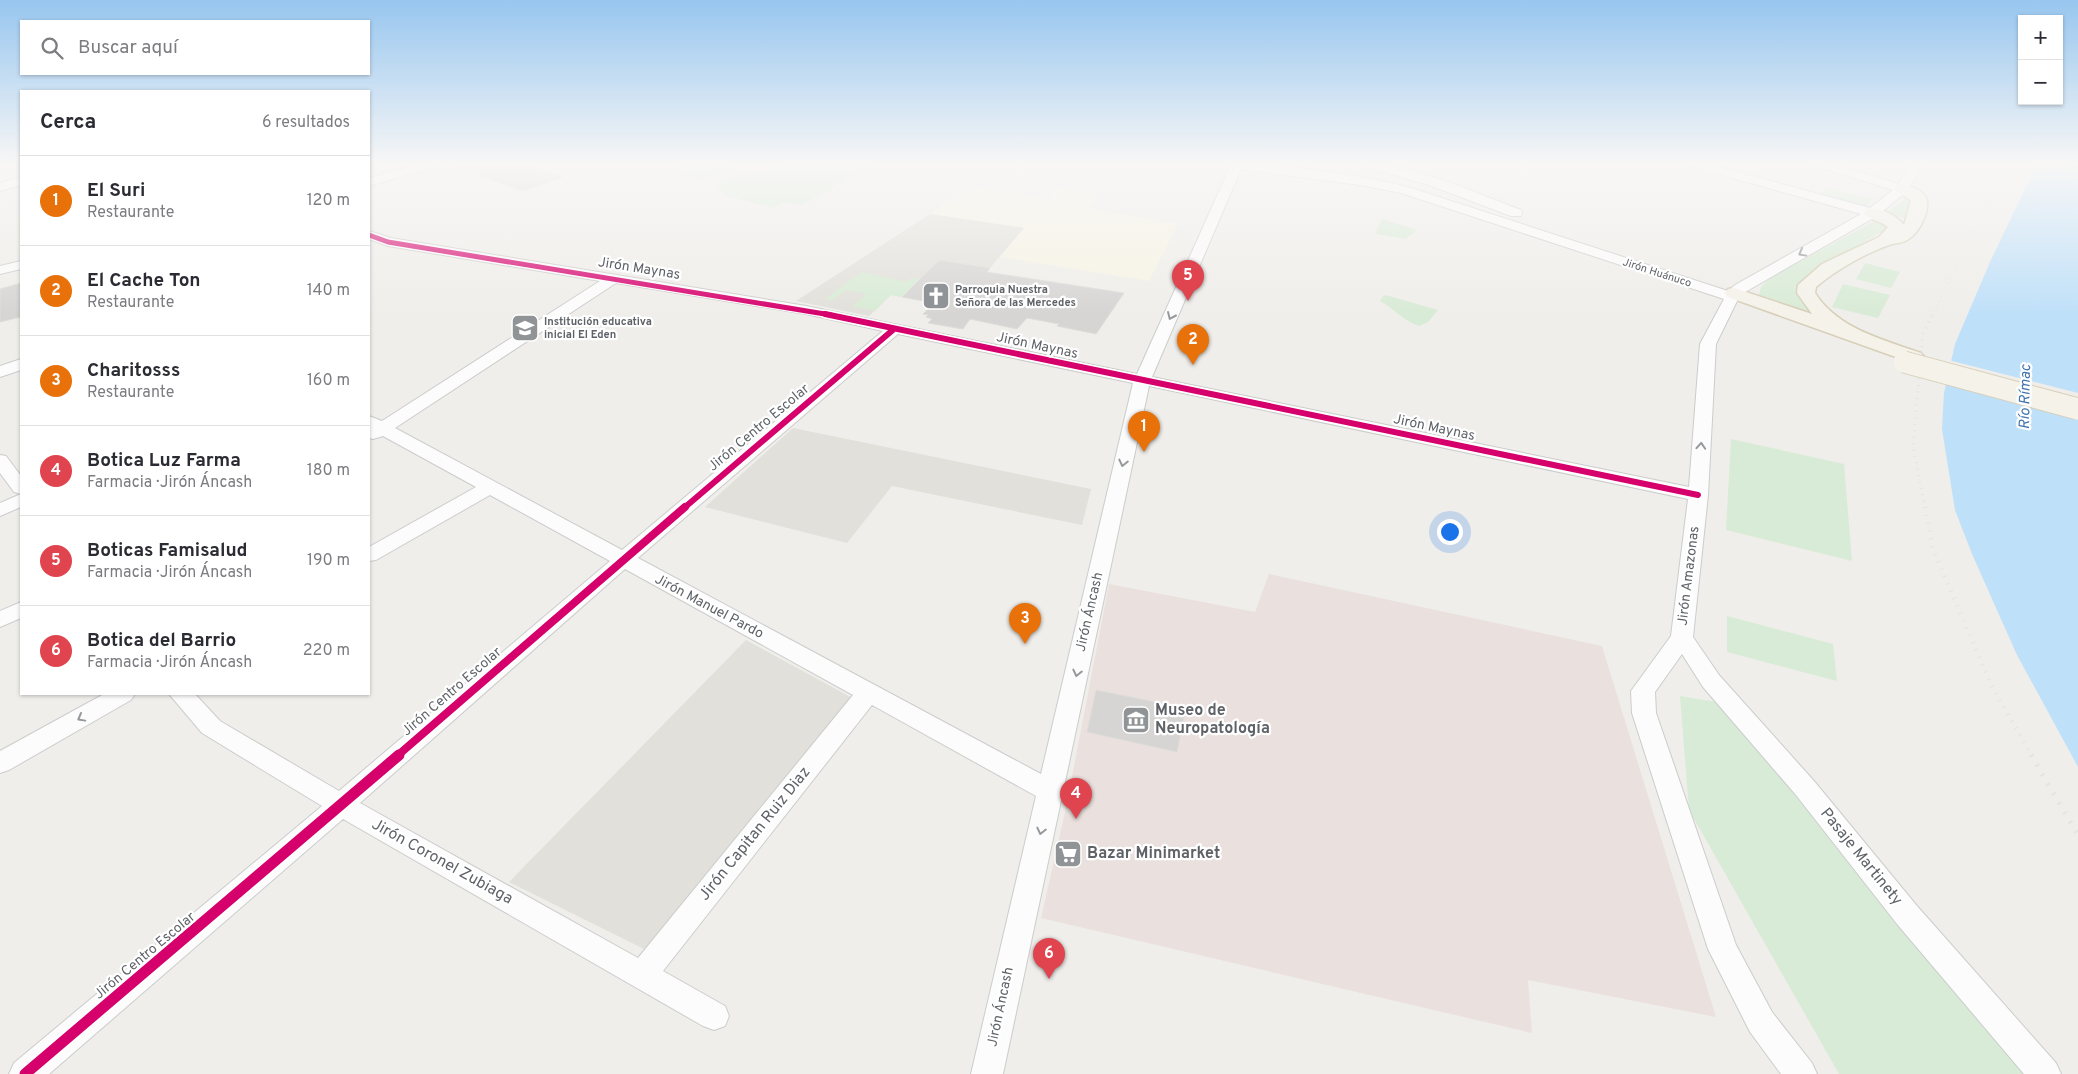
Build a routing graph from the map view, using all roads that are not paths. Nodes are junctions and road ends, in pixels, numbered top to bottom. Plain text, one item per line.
1 (1214, 214) edge
2 (1480, 214) edge
3 (1519, 214) edge
4 (1870, 214) edge
5 (1875, 214) edge
6 (1916, 214) edge
7 (370, 236) edge
8 (1886, 240) junction
9 (388, 242) junction
10 (370, 249) edge
11 (20, 265) edge
12 (0, 270) edge
13 (614, 278) junction
14 (1734, 295) junction
15 (894, 329) junction
16 (1863, 339) junction
17 (1909, 359) junction
18 (20, 364) edge
19 (0, 372) edge
20 (1142, 381) junction
21 (2078, 400) edge
22 (2078, 409) edge
23 (373, 429) edge
24 (0, 460) edge
25 (18, 478) edge
26 (489, 488) junction
27 (1698, 495) junction
28 (20, 500) edge
29 (0, 510) edge
30 (370, 555) edge
31 (623, 560) junction
32 (20, 610) edge
33 (0, 620) edge
34 (1682, 637) junction
35 (868, 693) junction
36 (121, 695) edge
37 (181, 695) edge
38 (0, 763) edge
39 (1050, 791) junction
40 (341, 805) junction
41 (642, 975) junction
42 (714, 1016) dead end
43 (25, 1074) edge
44 (986, 1074) edge
45 (1801, 1074) edge
46 (2045, 1074) edge

1 -> 20 street, Jirón Áncash
2 - 14 street, Jirón Huánuco
3 - 14 street, Jirón Huánuco
4 -> 14 street, Jirón Amazonas
5 - 8 main road
6 - 8 main road
7 - 9 street, Jirón Maynas
8 - 16 main road
9 - 10 street
9 - 13 street, Jirón Maynas
11 - 12 street
13 - 15 street, Jirón Maynas
13 - 23 street
14 - 16 main road, Jirón Huánuco
14 - 17 main road, Jirón Huánuco
27 -> 14 street, Jirón Amazonas
15 - 20 street, Jirón Maynas
15 - 31 street, Jirón Centro Escolar
16 - 17 main road, Jirón Huánuco
17 - 21 main road, Jirón Huánuco
17 - 22 main road, Jirón Huánuco, bridge
18 - 19 street
20 - 27 street, Jirón Maynas
20 -> 39 street, Jirón Áncash
23 - 26 street, Jirón Manuel Pardo
24 - 25 street
26 - 30 street
26 - 31 street, Jirón Manuel Pardo
27 - 34 street, Jirón Amazonas
28 - 29 street
31 - 35 street, Jirón Manuel Pardo
31 - 40 street, Jirón Centro Escolar
32 - 33 street
34 - 45 street, Jirón Amazonas
34 - 46 street, Pasaje Martinety
35 - 39 street, Jirón Manuel Pardo
35 - 41 street, Jirón Capitan Ruiz Diaz
36 -> 38 street
37 - 40 street, Jirón Coronel Zubiaga
39 -> 44 street, Jirón Áncash
40 - 41 street, Jirón Coronel Zubiaga
40 - 43 street, Jirón Centro Escolar
41 - 42 street, Jirón Coronel Zubiaga

